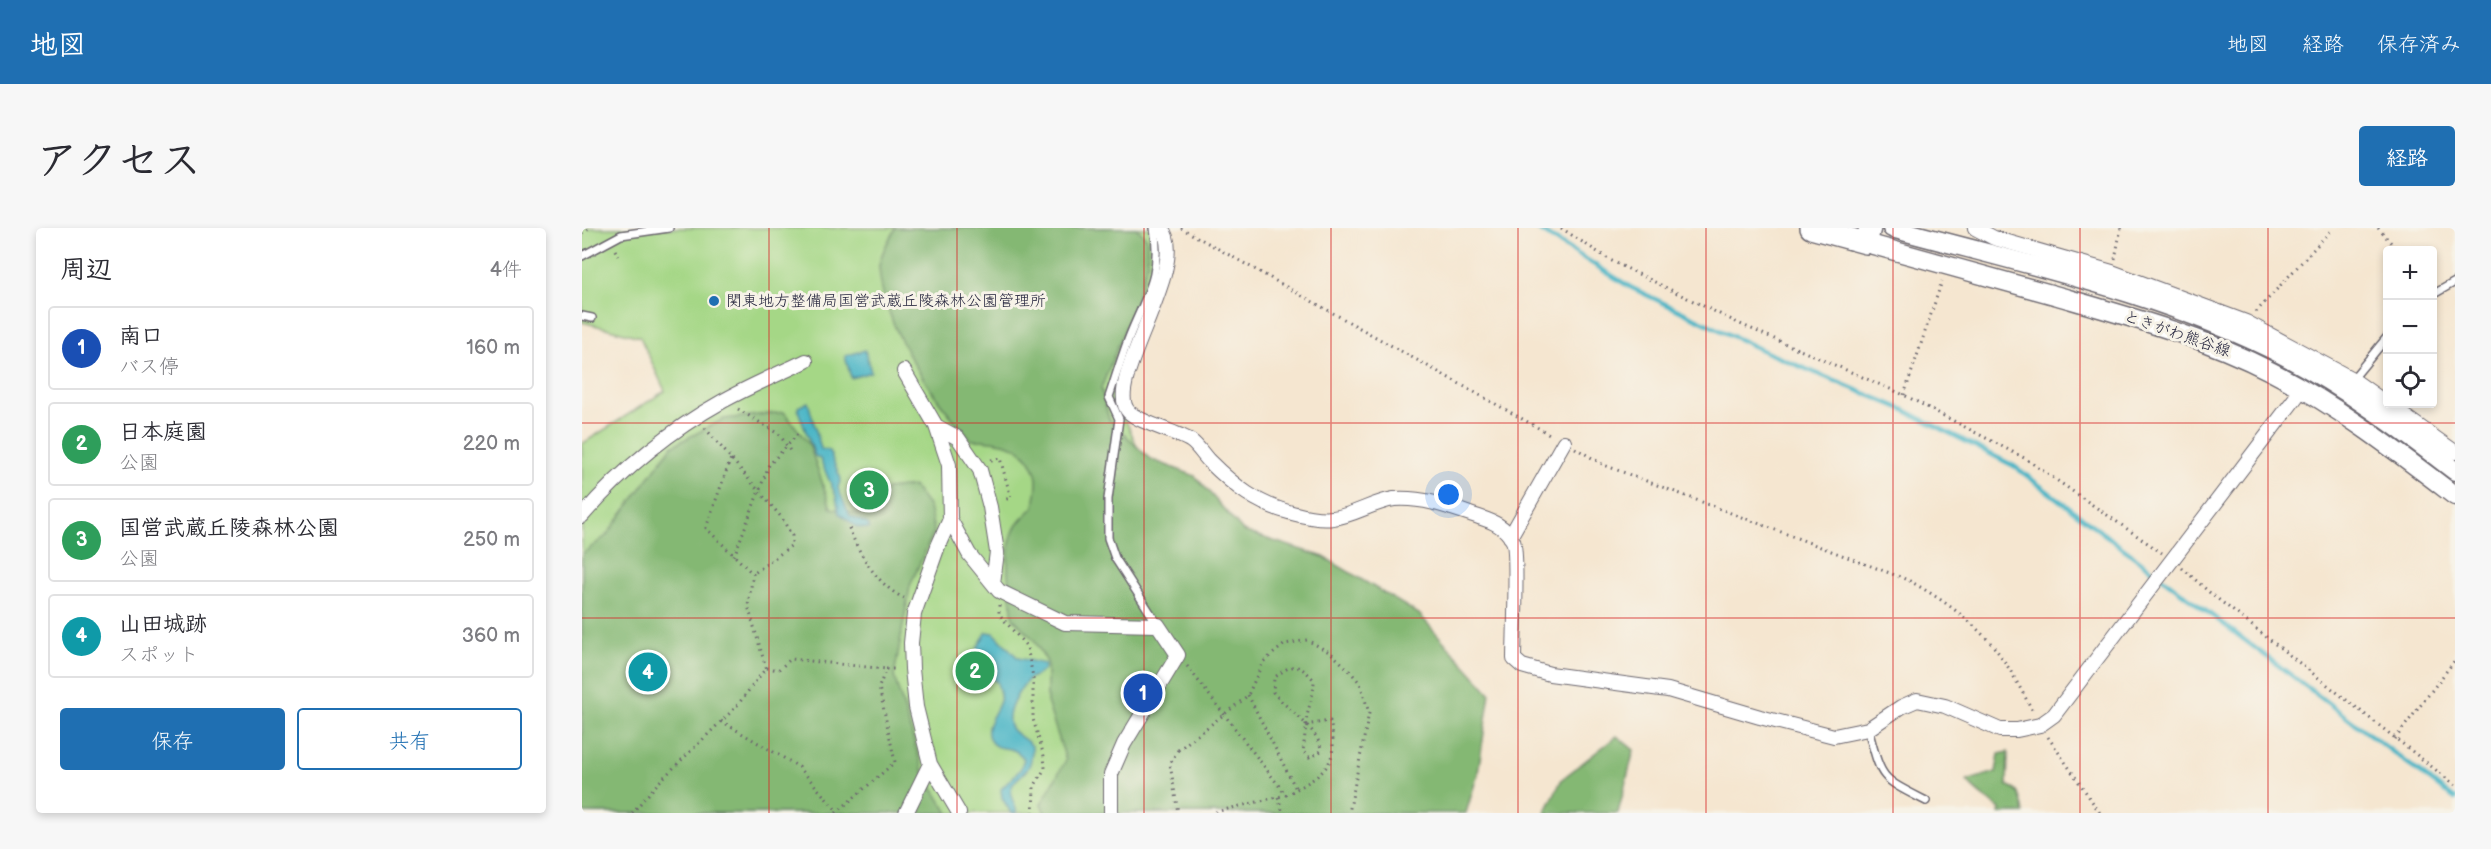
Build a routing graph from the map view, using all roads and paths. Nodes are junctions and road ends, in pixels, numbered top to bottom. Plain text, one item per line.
1 (591, 228) edge
2 (669, 228) edge
3 (1181, 228) edge
4 (1562, 228) edge
5 (1811, 228) edge
6 (1892, 228) edge
7 (1975, 228) edge
8 (2121, 228) edge
9 (2333, 228) edge
10 (2378, 228) edge
11 (1162, 229) edge
12 (582, 233) edge
13 (1868, 235) edge
14 (2393, 245) dead end
15 (615, 250) dead end
16 (582, 256) edge
17 (618, 256) dead end
18 (2112, 273) junction
19 (1943, 276) dead end
20 (2455, 282) edge
21 (2437, 293) edge
22 (582, 316) edge
23 (592, 318) dead end
24 (2246, 322) junction
25 (2383, 342) edge
26 (806, 361) dead end
27 (904, 371) dead end
28 (2348, 385) junction
29 (2303, 388) junction
30 (1904, 395) junction
31 (724, 400) junction
32 (696, 417) junction
33 (936, 426) junction
34 (799, 433) dead end
35 (1564, 442) junction
36 (786, 445) junction
37 (2455, 452) edge
38 (792, 454) dead end
39 (731, 459) junction
40 (976, 464) junction
41 (2455, 471) edge
42 (758, 491) junction
43 (2455, 496) edge
44 (989, 504) junction
45 (582, 516) edge
46 (950, 519) junction
47 (849, 528) dead end
48 (1510, 537) junction
49 (734, 556) junction
50 (2172, 560) junction
51 (753, 574) junction
52 (996, 587) junction
53 (918, 604) junction
54 (1158, 625) junction
55 (1178, 655) junction
56 (2455, 660) edge
57 (766, 668) junction
58 (886, 669) junction
59 (912, 669) junction
60 (1248, 695) junction
61 (722, 721) junction
62 (2040, 724) junction
63 (1306, 725) junction
64 (1868, 729) junction
65 (2395, 739) junction
66 (930, 764) junction
67 (2455, 786) edge
68 (1296, 789) junction
69 (1286, 795) junction
70 (1278, 797) junction
71 (1926, 801) dead end
72 (837, 812) edge
73 (632, 813) edge
74 (906, 813) edge
75 (959, 813) edge
76 (1033, 813) edge
77 (1111, 813) edge
78 (1178, 813) edge
79 (1211, 813) edge
80 (1283, 813) edge
81 (1349, 813) edge
82 (2100, 813) edge

1 - 12 path
2 - 16 lane
3 - 35 path
4 - 30 path
5 - 13 main road
6 - 28 main road, ときがわ熊谷線
7 - 18 street
8 - 18 path
9 - 24 path
10 - 14 path
11 - 48 street
11 - 54 lane
13 - 29 main road, ときがわ熊谷線
15 - 17 path
18 - 24 street
19 - 30 path
20 - 21 lane
22 - 23 lane
24 - 28 street
25 - 28 lane
26 - 31 street
27 - 33 street
28 - 37 street
28 - 41 main road, ときがわ熊谷線
29 - 43 main road, ときがわ熊谷線
29 - 50 street
30 - 50 path
31 - 32 street
31 - 36 path
32 - 39 path
32 - 45 street
33 - 40 street
33 - 46 street
34 - 36 path
35 - 48 street
35 - 62 path
36 - 38 path
36 - 42 path
39 - 42 path
39 - 49 path
40 - 44 street
40 - 44 path
42 - 49 path
42 - 51 path
44 - 52 street
46 - 52 street
46 - 53 street
47 - 53 path
48 - 64 street
49 - 51 path
50 - 62 street
50 - 65 path
51 - 57 path
52 - 54 street
52 - 76 path
53 - 59 street
54 - 55 street
55 - 69 path
55 - 77 street
56 - 65 path
57 - 58 path
57 - 61 path
58 - 59 path
58 - 72 path
59 - 66 street
60 - 68 path
60 - 78 path, bridge
60 - 81 path
61 - 72 path
61 - 73 path
62 - 64 street
62 - 82 path
63 - 63 path
63 - 63 path
63 - 68 path
64 - 71 lane
65 - 67 path
66 - 74 street
66 - 75 street
68 - 69 path
69 - 70 path
70 - 79 path
70 - 80 path

